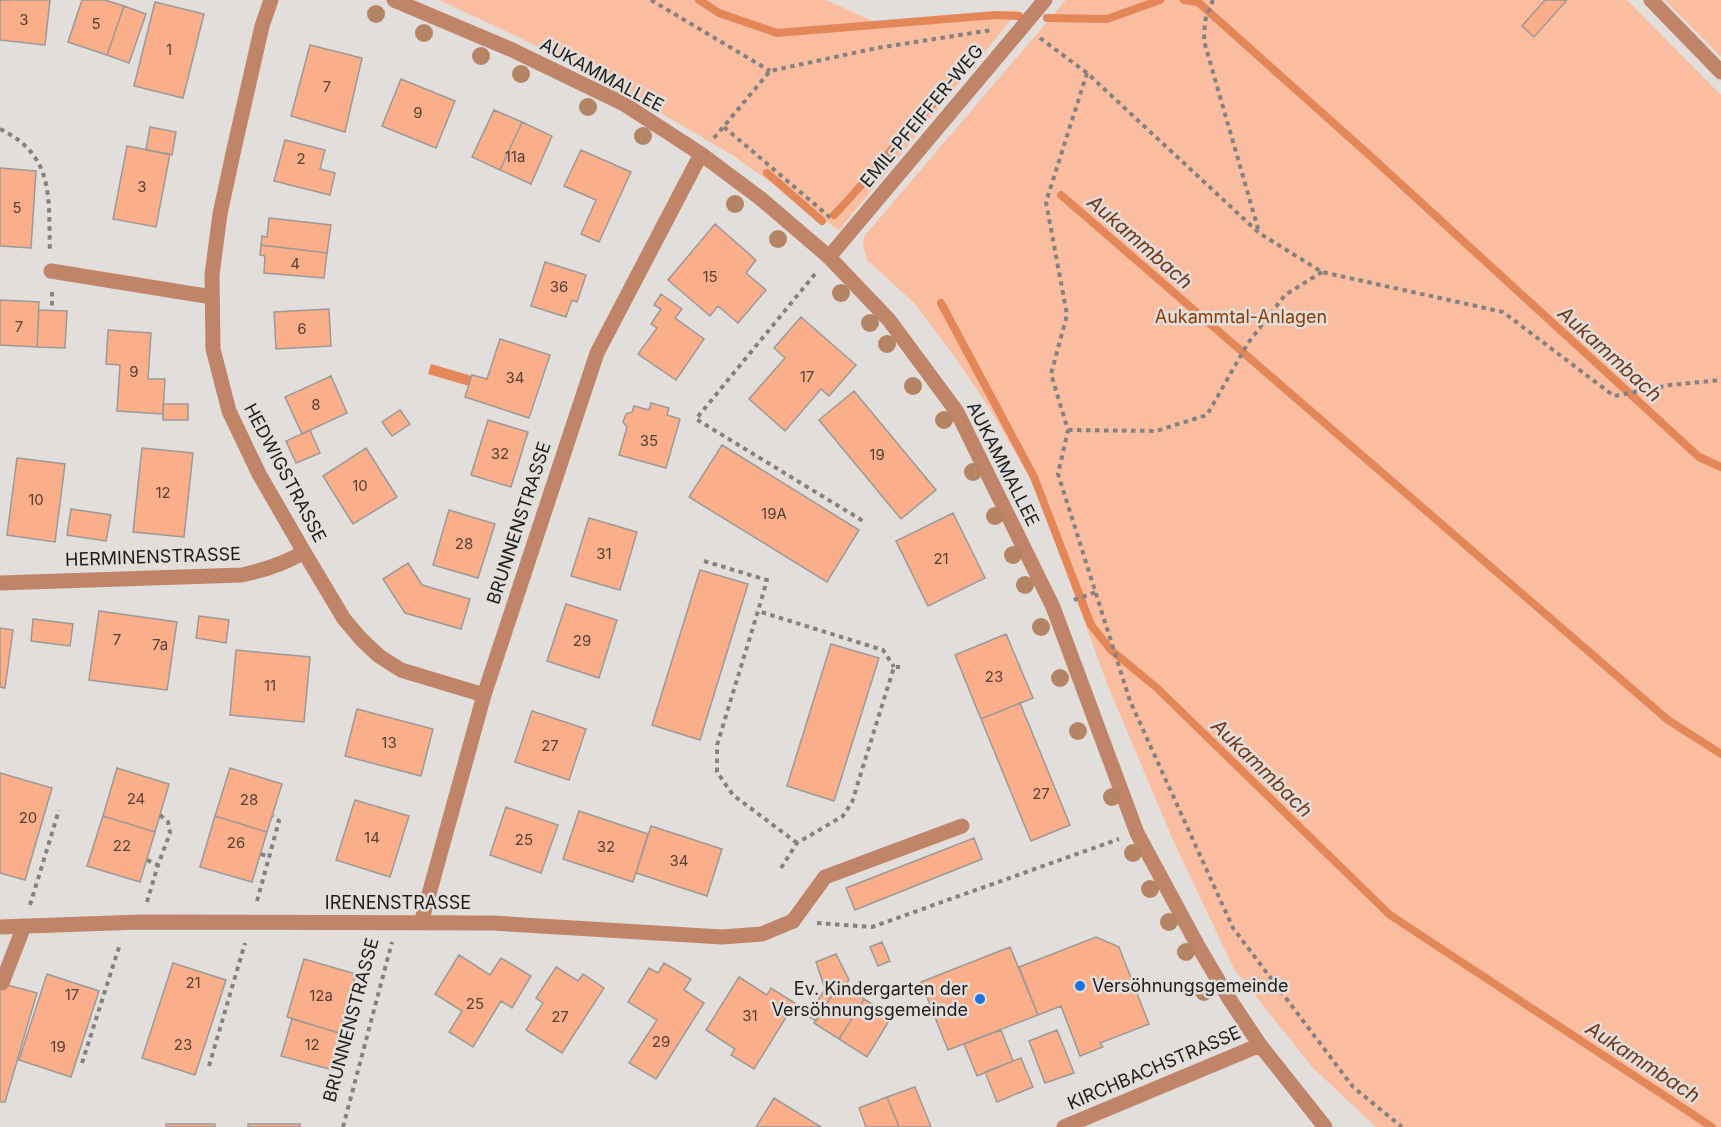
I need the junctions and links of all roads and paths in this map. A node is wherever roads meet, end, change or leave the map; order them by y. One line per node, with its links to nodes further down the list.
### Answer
1 (271, 0): 19 (street, HEDWIGSTRASSE)
2 (394, 0): 13 (street, AUKAMMALLEE)
3 (651, 0): 8 (path)
4 (1045, 0): 7 (street, EMIL-PFEIFFER-WEG)
5 (1213, 0): 15 (path)
6 (1651, 0): 9 (street)
7 (1023, 26): 8 (path); 10 (path); 14 (street, EMIL-PFEIFFER-WEG)
8 (770, 71): 11 (path)
9 (1721, 72)
10 (1087, 73): 15 (path); 22 (path)
11 (724, 127): 13 (path); 14 (path)
12 (0, 129): 17 (path)
13 (701, 154): 16 (street, AUKAMMALLEE); 32 (street, BRUNNENSTRASSE)
14 (849, 233): 16 (street, EMIL-PFEIFFER-WEG)
15 (1259, 233): 18 (path)
16 (829, 257): 23 (path); 36 (street, AUKAMMALLEE)
17 (51, 271): 19 (street); 20 (path)
18 (1322, 273): 21 (path); 22 (path)
19 (212, 297): 24 (street, HEDWIGSTRASSE)
20 (52, 310)
21 (1721, 380)
22 (1068, 430): 27 (path)
23 (863, 521)
24 (304, 552): 26 (street, HERMINENSTRASSE); 32 (street, HEDWIGSTRASSE)
25 (704, 561): 29 (path)
26 (0, 583)
27 (1094, 593): 28 (path); 55 (path)
28 (1074, 600)
29 (758, 611): 30 (path); 37 (path)
30 (894, 667): 31 (path); 37 (path)
31 (900, 667)
32 (484, 695): 46 (street, BRUNNENSTRASSE)
33 (59, 810): 47 (path)
34 (160, 815): 41 (path)
35 (962, 826): 43 (street)
36 (1137, 833): 43 (path); 50 (street, AUKAMMALLEE)
37 (797, 843): 42 (path)
38 (261, 854): 39 (path)
39 (269, 857)
40 (147, 860): 41 (path)
41 (158, 865): 45 (path)
42 (781, 868)
43 (793, 921): 46 (street, IRENENSTRASSE)
44 (397, 922): 45 (street, IRENENSTRASSE); 46 (street, IRENENSTRASSE); 52 (path, BRUNNENSTRASSE)
45 (133, 923): 47 (street, IRENENSTRASSE); 51 (path)
46 (421, 923)
47 (24, 926): 48 (street, IRENENSTRASSE); 49 (street)
48 (0, 927)
49 (2, 983)
50 (1260, 1045): 53 (street, KIRCHBACHSTRASSE); 54 (street, AUKAMMALLEE)
51 (82, 1063)
52 (343, 1127)
53 (1064, 1127)
54 (1324, 1127)
55 (1402, 1127)

